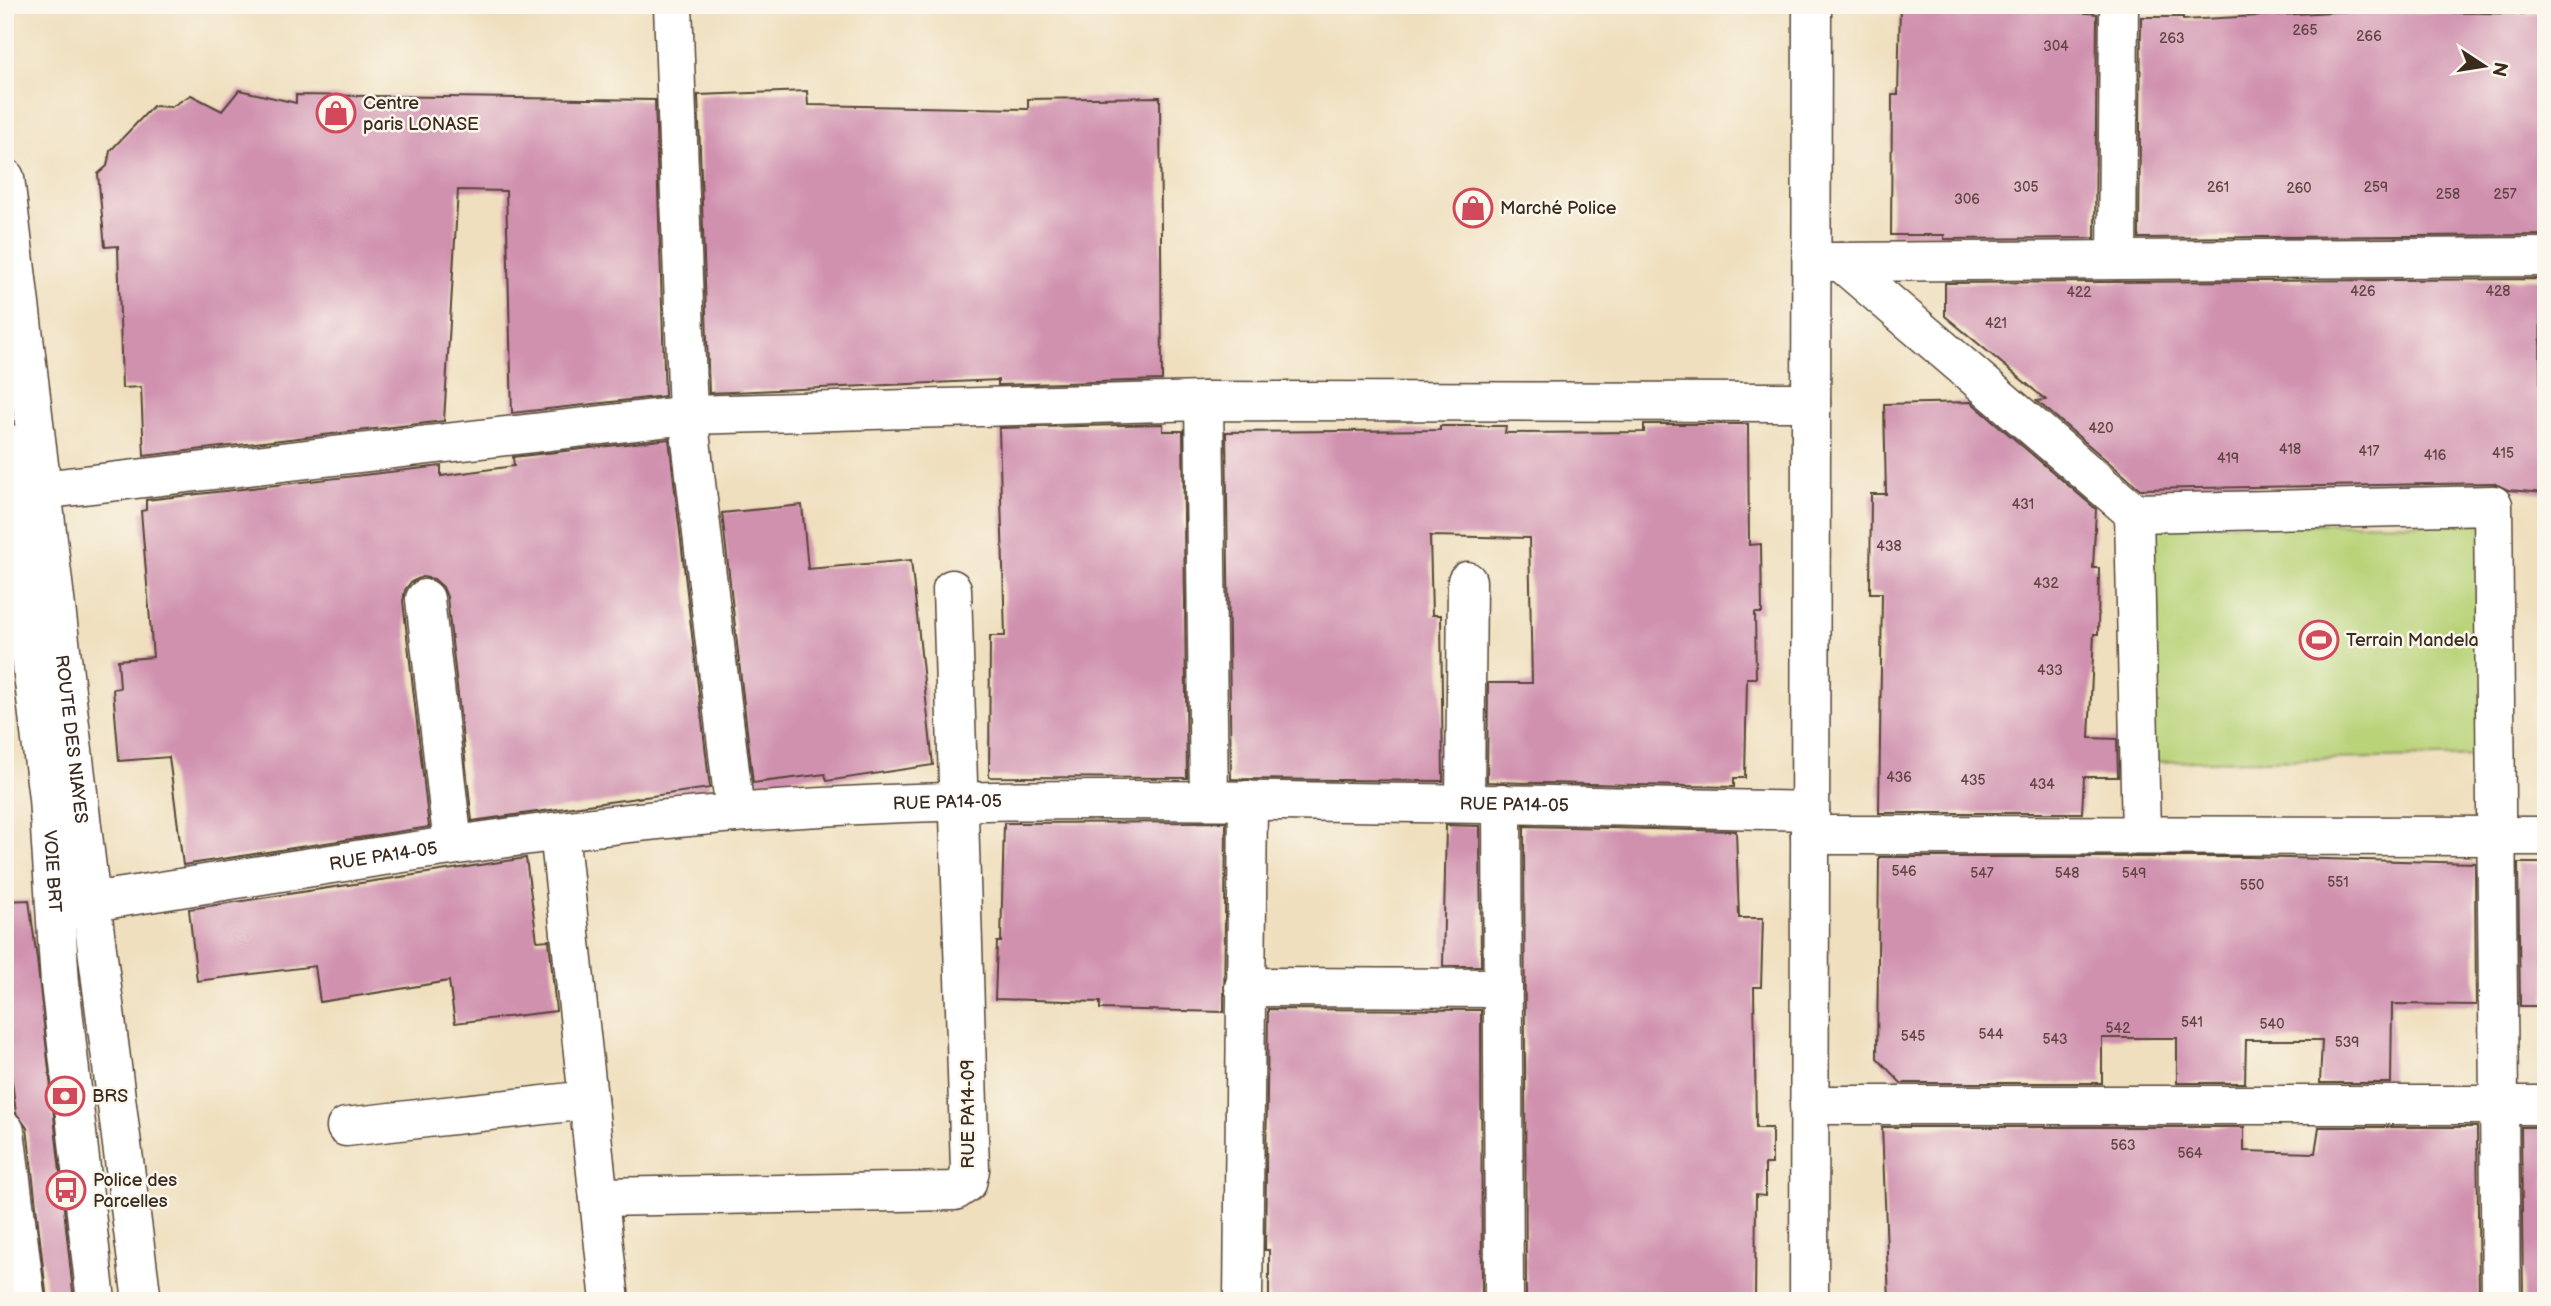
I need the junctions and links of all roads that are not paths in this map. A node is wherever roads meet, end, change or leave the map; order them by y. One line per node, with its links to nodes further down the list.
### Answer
1 (673, 5): 10 (street)
2 (1812, 5): 7 (street)
3 (2119, 5): 6 (street)
4 (5, 178): 12 (street, ROUTE DES NIAYES)
5 (2546, 257): 6 (street)
6 (2117, 260): 7 (street)
7 (1826, 262): 9 (street); 13 (street)
8 (1204, 401): 9 (street); 10 (street); 18 (street)
9 (1811, 402): 23 (street)
10 (688, 415): 12 (street); 22 (street)
11 (5, 442): 40 (street, VOIE BRT)
12 (41, 490): 29 (street, ROUTE DES NIAYES)
13 (2134, 513): 25 (street); 26 (street)
14 (1467, 580): 20 (street)
15 (952, 589): 17 (street)
16 (425, 599): 28 (street)
17 (961, 800): 18 (street, RUE PA14-05); 22 (street, RUE PA14-05); 38 (street, RUE PA14-09)
18 (1209, 800): 19 (street, RUE PA14-05)
19 (1248, 800): 20 (street, RUE PA14-05); 30 (street)
20 (1465, 803): 21 (street, RUE PA14-05)
21 (1502, 803): 23 (street, RUE PA14-05); 31 (street)
22 (735, 813): 24 (street, RUE PA14-05)
23 (1810, 823): 25 (street, RUE PA14-05); 33 (street)
24 (559, 832): 28 (street, RUE PA14-05); 32 (street)
25 (2141, 835): 26 (street, RUE PA14-05)
26 (2497, 835): 27 (street, RUE PA14-05); 34 (street)
27 (2546, 836)
28 (453, 845): 29 (street, RUE PA14-05)
29 (90, 902): 41 (street, ROUTE DES NIAYES)
30 (1244, 987): 31 (street); 43 (street)
31 (1503, 988): 44 (street)
32 (587, 1100): 36 (street); 38 (street)
33 (1809, 1105): 34 (street); 45 (street)
34 (2500, 1105): 35 (street); 46 (street)
35 (2546, 1105)
36 (346, 1127)
37 (5, 1132): 39 (street)
38 (599, 1197): 42 (street)
39 (26, 1301)
40 (96, 1301)
41 (142, 1301)
42 (610, 1301)
43 (1243, 1301)
44 (1504, 1301)
45 (1809, 1301)
46 (2501, 1301)

